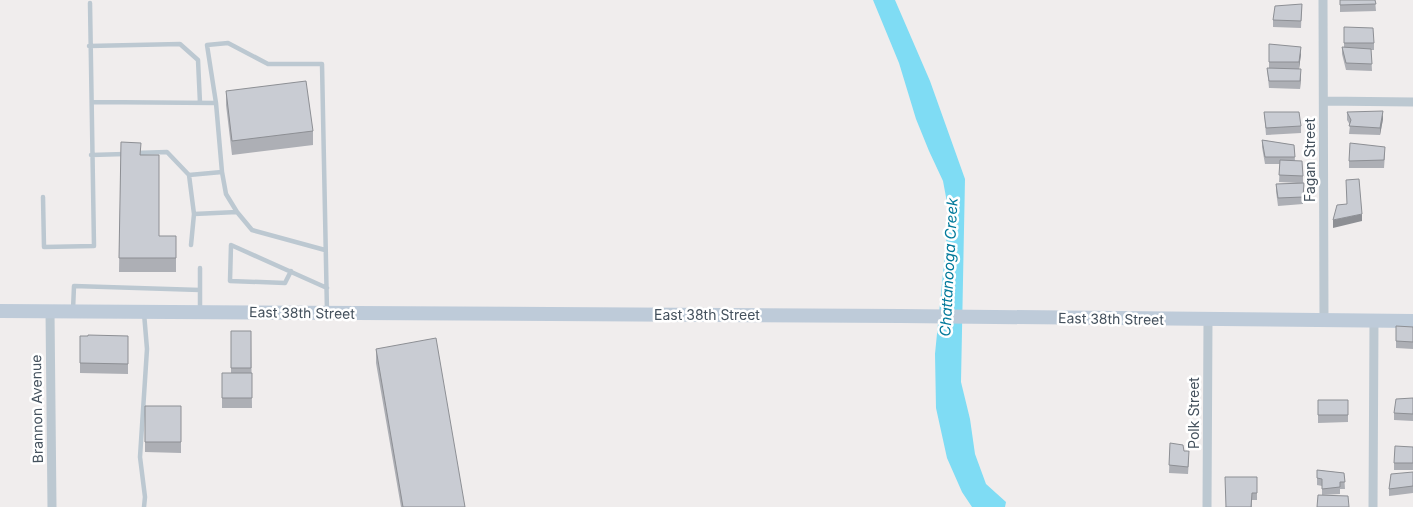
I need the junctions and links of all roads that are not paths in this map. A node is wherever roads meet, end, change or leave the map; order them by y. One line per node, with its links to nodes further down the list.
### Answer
1 (1323, 0): 4 (street, Fagan Street)
2 (90, 3): 3 (lane)
3 (89, 46): 5 (lane); 7 (lane)
4 (1324, 101): 6 (street); 28 (street, Fagan Street)
5 (92, 102): 7 (lane); 9 (lane)
6 (1413, 102)
7 (200, 103): 8 (lane)
8 (216, 103): 10 (lane); 16 (lane)
9 (92, 155): 11 (lane); 12 (lane)
10 (222, 172): 11 (lane); 13 (lane)
11 (189, 175): 14 (lane)
12 (43, 197)
13 (237, 212): 14 (lane); 16 (lane)
14 (194, 214): 15 (lane)
15 (191, 245)
16 (325, 250): 19 (lane)
17 (200, 268): 20 (lane)
18 (291, 271): 18 (lane); 19 (lane)
19 (328, 288): 26 (lane)
20 (200, 290): 23 (lane); 25 (lane)
21 (0, 311): 22 (main road, East 38th Street)
22 (50, 311): 23 (main road, East 38th Street); 31 (street, Brannon Avenue)
23 (73, 311): 24 (main road, East 38th Street)
24 (144, 312): 25 (main road, East 38th Street); 32 (lane)
25 (200, 312): 26 (main road, East 38th Street)
26 (327, 313): 27 (main road, East 38th Street)
27 (1208, 320): 28 (main road, East 38th Street); 33 (street, Polk Street)
28 (1324, 320): 29 (main road, East 38th Street)
29 (1374, 320): 30 (main road, East 38th Street); 34 (street)
30 (1413, 321)
31 (52, 507)
32 (144, 507)
33 (1207, 507)
34 (1374, 507)

